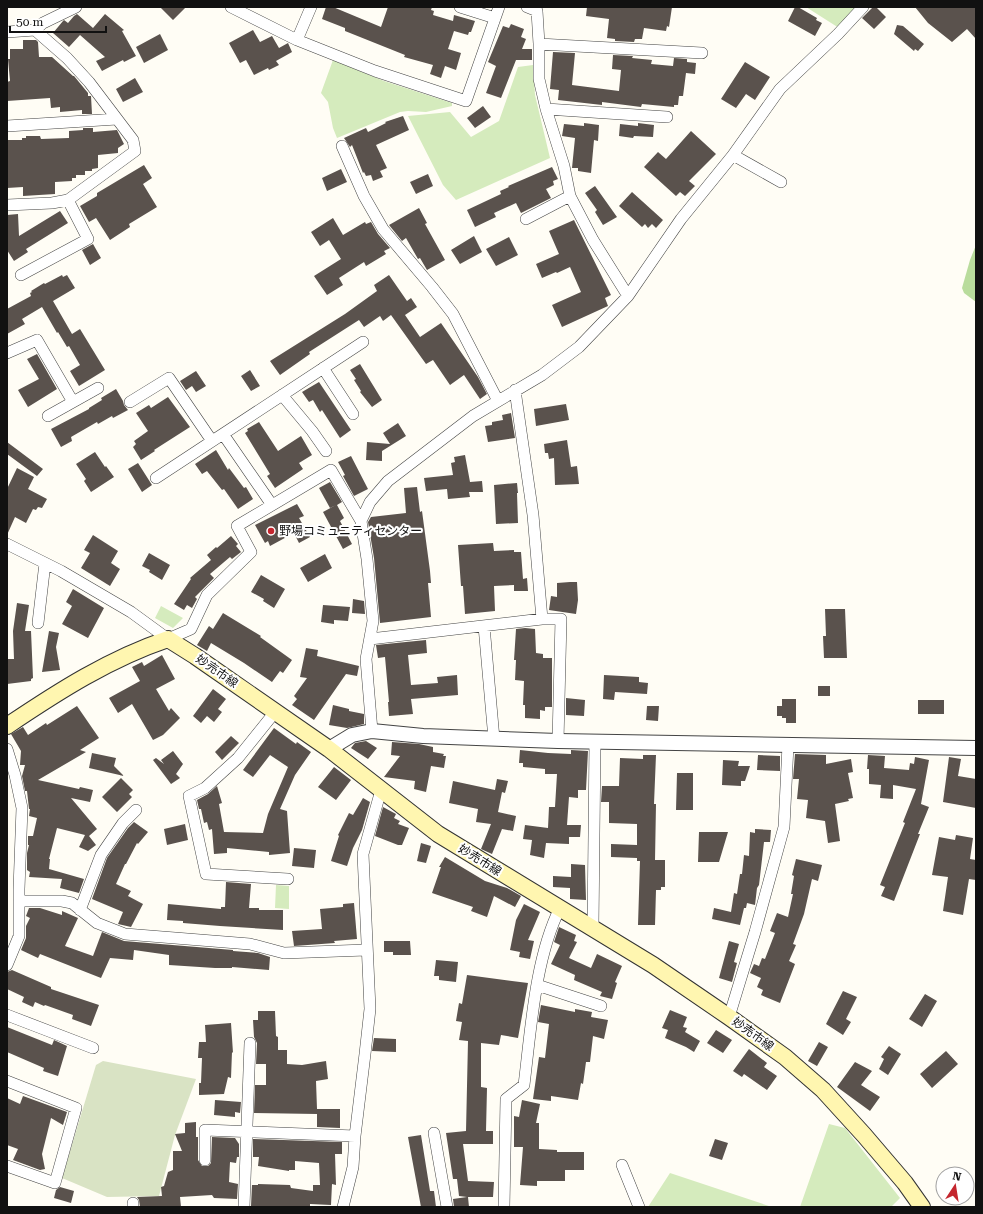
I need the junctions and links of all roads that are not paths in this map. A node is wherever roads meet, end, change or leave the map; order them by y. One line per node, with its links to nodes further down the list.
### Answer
1 (76, 7): 9 (street)
2 (231, 7): 11 (street)
3 (312, 7): 11 (street)
4 (460, 7): 8 (street)
5 (499, 7): 8 (street)
6 (527, 7): 12 (street)
7 (863, 7): 19 (street)
8 (495, 18): 11 (street)
9 (34, 30): 10 (street); 16 (street)
10 (7, 32)
11 (297, 40)
12 (539, 44): 13 (street); 14 (street)
13 (702, 53)
14 (546, 109): 15 (street); 21 (street)
15 (668, 117)
16 (117, 119): 17 (street); 22 (street)
17 (7, 126)
18 (342, 146): 33 (street)
19 (732, 155): 20 (street); 26 (street)
20 (781, 182)
21 (570, 196): 24 (street); 26 (street)
22 (68, 200): 23 (street); 25 (street)
23 (7, 205)
24 (526, 219)
25 (21, 275)
26 (628, 296): 31 (street)
27 (363, 342): 29 (street)
28 (7, 353): 34 (street)
29 (323, 368): 32 (street); 36 (street)
30 (98, 388): 34 (street)
31 (515, 390): 33 (street); 46 (street)
32 (282, 395): 38 (street); 40 (street)
33 (498, 401): 43 (street)
34 (73, 402): 37 (street)
35 (130, 402): 39 (street)
36 (353, 414)
37 (48, 416)
38 (223, 434): 39 (street); 42 (street)
39 (212, 441): 41 (street)
40 (326, 451)
41 (156, 478)
42 (272, 505): 43 (street); 49 (street)
43 (361, 521): 50 (street)
44 (7, 544): 45 (street)
45 (45, 563): 47 (street); 49 (street)
46 (542, 620): 48 (street); 55 (street)
47 (38, 624)
48 (484, 626): 50 (street); 54 (street)
49 (168, 639): 51 (main road, 妙売市線); 52 (main road)
50 (370, 639): 53 (street)
51 (276, 712): 60 (main road, 妙売市線); 63 (street)
52 (7, 726)
53 (372, 731): 54 (street); 60 (street)
54 (494, 739): 55 (street)
55 (558, 741): 56 (street)
56 (595, 742): 57 (street); 67 (street)
57 (788, 745): 58 (street); 73 (street)
58 (976, 748)
59 (7, 749): 64 (street)
60 (328, 749): 61 (main road, 妙売市線)
61 (381, 790): 65 (main road, 妙売市線); 68 (street)
62 (136, 810): 66 (street)
63 (288, 879)
64 (19, 901): 66 (street); 69 (street)
65 (560, 908): 67 (main road, 妙売市線); 70 (street)
66 (80, 910): 68 (street)
67 (593, 927): 73 (main road, 妙売市線)
68 (366, 950): 79 (street)
69 (7, 965)
70 (537, 985): 71 (street); 86 (street)
71 (601, 1006)
72 (7, 1015): 75 (street)
73 (729, 1016): 88 (main road, 妙売市線)
74 (250, 1042): 77 (street)
75 (93, 1048)
76 (7, 1081): 82 (street)
77 (247, 1132): 79 (street); 80 (street); 83 (street)
78 (434, 1133): 85 (street)
79 (355, 1136): 84 (street)
80 (205, 1160)
81 (622, 1165): 87 (street)
82 (7, 1166)
83 (244, 1207)
84 (343, 1207)
85 (447, 1207)
86 (504, 1207)
87 (639, 1207)
88 (922, 1207)

